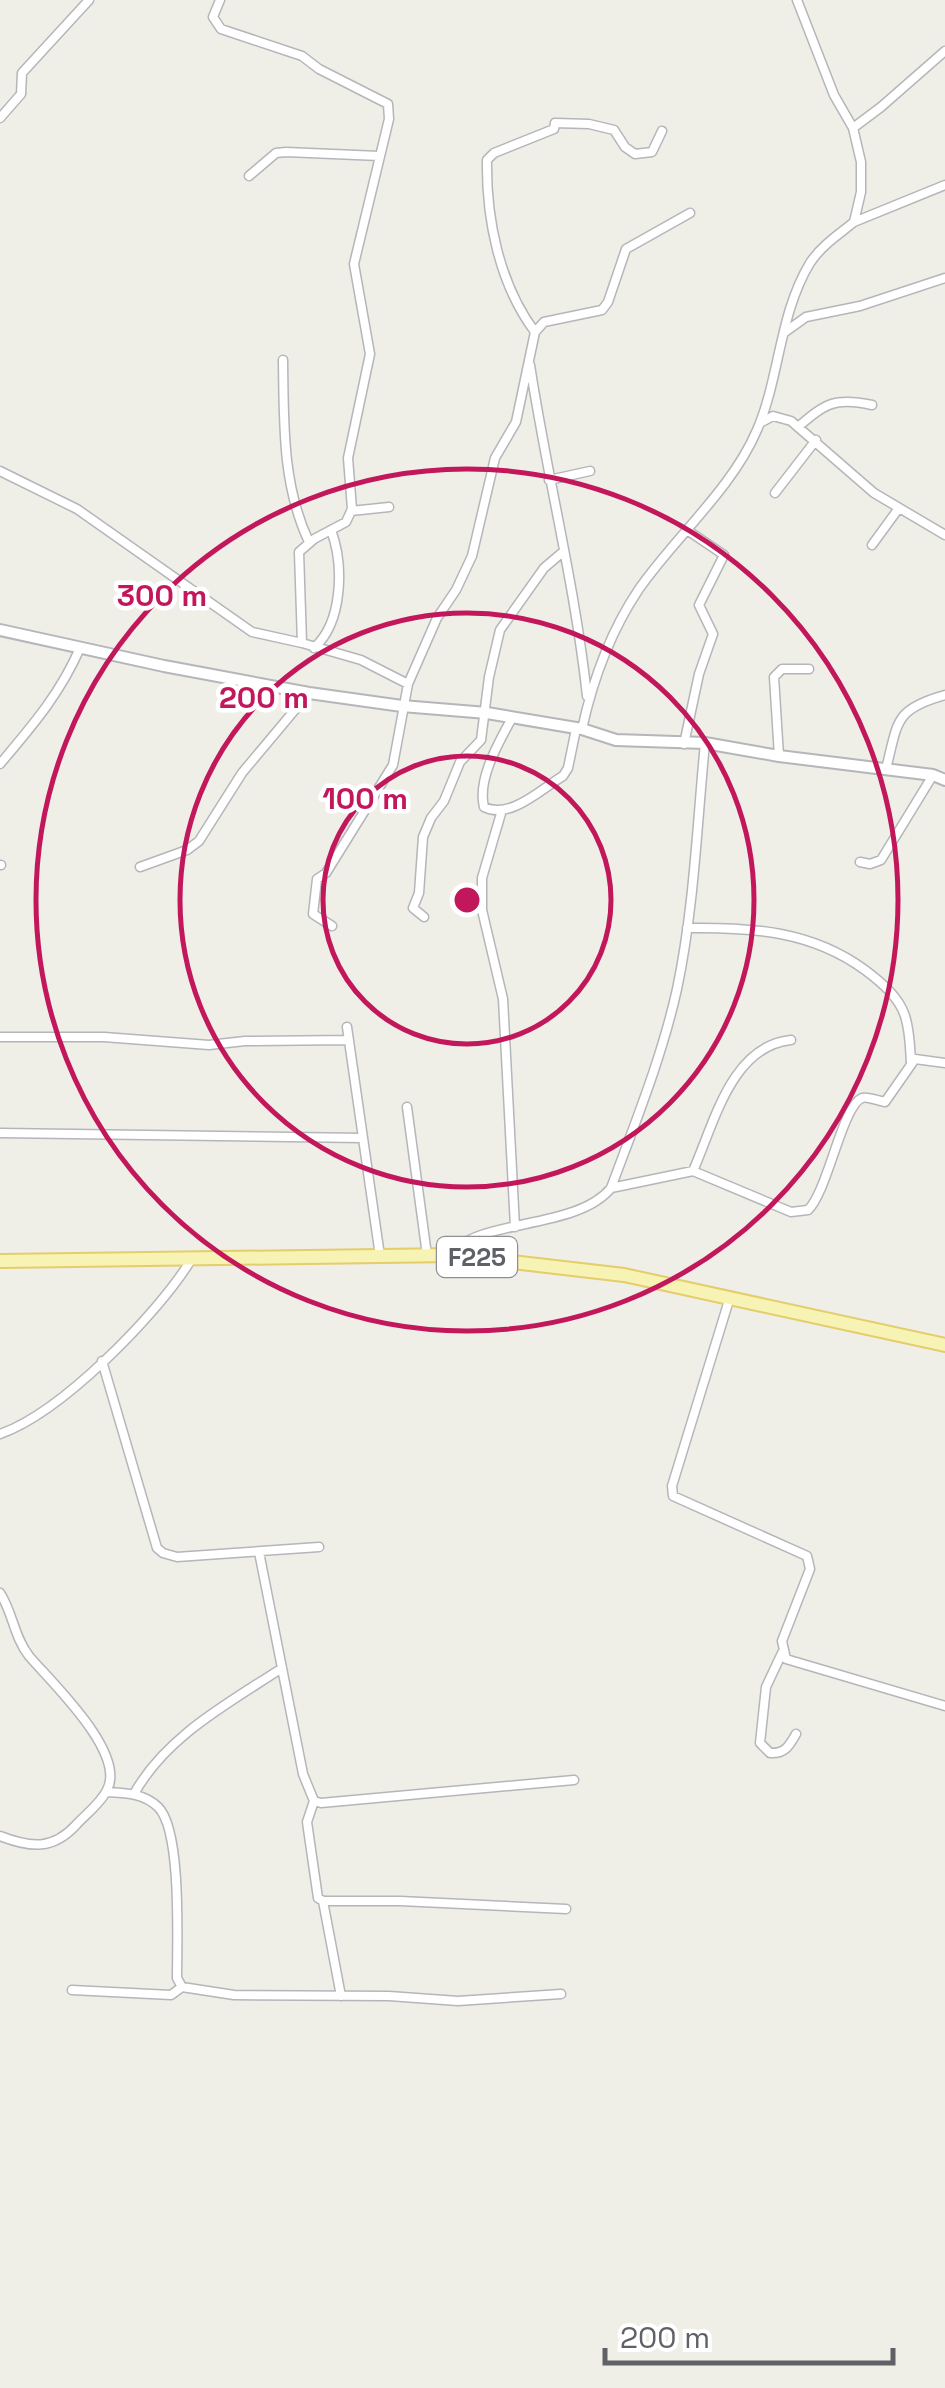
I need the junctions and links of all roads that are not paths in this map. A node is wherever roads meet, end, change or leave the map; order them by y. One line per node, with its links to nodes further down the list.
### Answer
1 (89, 0): 5 (street)
2 (220, 0): 8 (street)
3 (797, 0): 6 (street)
4 (945, 51): 6 (street)
5 (0, 118)
6 (853, 128): 12 (street)
7 (662, 131): 14 (street)
8 (379, 156): 9 (street); 28 (street)
9 (249, 176)
10 (945, 185): 12 (street)
11 (690, 212): 14 (street)
12 (854, 222): 15 (street)
13 (945, 278): 15 (street)
14 (535, 332): 17 (street)
15 (784, 333): 19 (street)
16 (284, 360): 32 (street)
17 (529, 361): 24 (street); 40 (street)
18 (872, 405): 20 (street)
19 (760, 423): 20 (street); 30 (street)
20 (798, 426): 21 (street)
21 (816, 440): 25 (street); 27 (street)
22 (0, 471): 36 (street)
23 (590, 471): 24 (street)
24 (550, 480): 34 (street)
25 (775, 493)
26 (390, 507): 28 (street)
27 (899, 508): 31 (street); 33 (street)
28 (352, 512): 29 (street)
29 (331, 530): 32 (street); 38 (street)
30 (687, 530): 44 (street); 49 (street)
31 (945, 535)
32 (309, 542): 36 (street)
33 (872, 545)
34 (564, 551): 44 (street); 45 (street)
35 (0, 630): 37 (street)
36 (302, 643): 38 (street)
37 (80, 648): 41 (street); 51 (street)
38 (314, 648): 40 (street)
39 (809, 669): 50 (street)
40 (408, 684): 43 (street)
41 (309, 693): 43 (street); 57 (street)
42 (945, 694): 52 (street)
43 (402, 706): 45 (street); 59 (street)
44 (588, 706): 47 (street)
45 (487, 713): 46 (street); 58 (street)
46 (512, 718): 47 (street); 55 (street)
47 (579, 729): 49 (street); 55 (street)
48 (705, 743): 49 (street); 50 (street); 60 (street)
49 (684, 744)
50 (779, 756): 52 (street)
51 (0, 764)
52 (886, 769): 53 (street)
53 (933, 775): 54 (street); 56 (street)
54 (945, 780)
55 (502, 810): 72 (street)
56 (860, 862)
57 (140, 867)
58 (424, 916)
59 (332, 926)
60 (687, 928): 65 (street); 71 (street)
61 (348, 1027): 63 (street)
62 (0, 1037): 63 (street)
63 (349, 1040): 69 (street)
64 (791, 1040): 70 (street)
65 (911, 1062): 66 (street); 70 (street)
66 (945, 1063)
67 (407, 1107): 73 (street)
68 (0, 1133): 69 (street)
69 (364, 1138): 75 (street)
70 (693, 1171): 71 (street)
71 (611, 1188): 72 (street)
72 (514, 1227): 74 (street)
73 (426, 1255): 74 (main road, F225); 75 (main road, F225)
74 (452, 1255): 78 (main road, F225)
75 (380, 1256): 76 (main road, F225)
76 (191, 1260): 77 (main road, F225); 80 (street)
77 (0, 1261)
78 (730, 1297): 79 (main road, F225); 85 (street)
79 (945, 1344)
80 (102, 1360): 81 (street); 83 (street)
81 (0, 1434)
82 (320, 1547): 83 (street)
83 (260, 1552): 86 (street)
84 (0, 1593): 90 (street)
85 (782, 1654): 87 (street); 88 (street)
86 (282, 1668): 91 (street); 92 (street)
87 (945, 1706)
88 (796, 1734)
89 (574, 1780): 92 (street)
90 (106, 1792): 91 (street); 93 (street)
91 (134, 1794): 96 (street)
92 (314, 1801): 94 (street)
93 (0, 1836)
94 (322, 1901): 95 (street); 99 (street)
95 (566, 1909)
96 (182, 1987): 97 (street); 99 (street)
97 (72, 1990)
98 (560, 1994): 99 (street)
99 (340, 1996)

